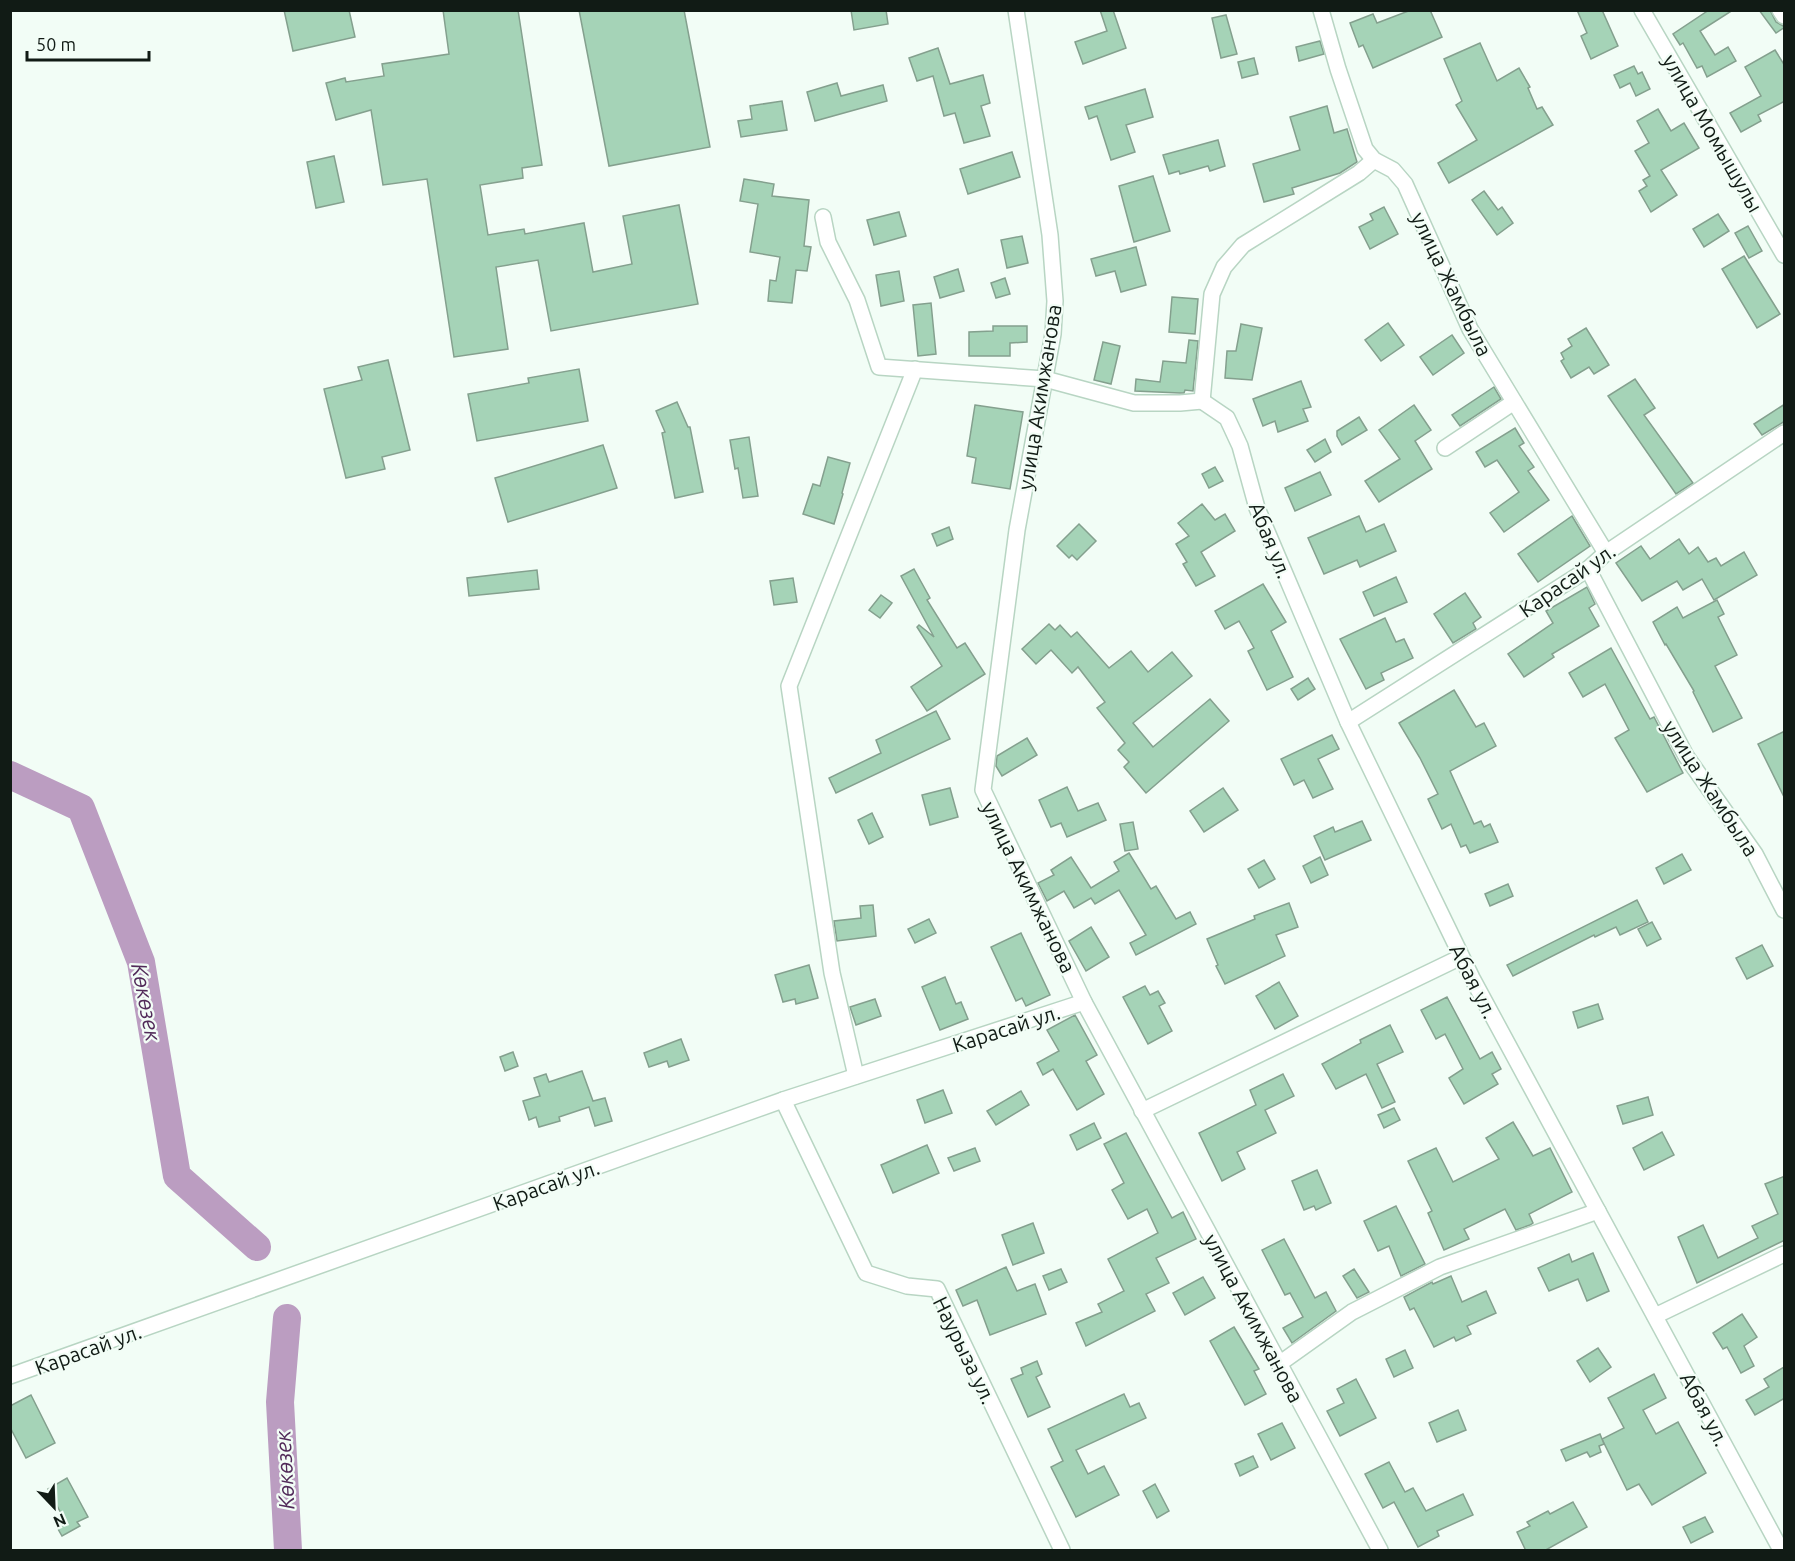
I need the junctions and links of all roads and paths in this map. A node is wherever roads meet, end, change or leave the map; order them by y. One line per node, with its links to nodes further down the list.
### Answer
1 (1016, 10): 10 (street, улица Акимжанова)
2 (1322, 10): 6 (street, улица Жамбыла)
3 (1642, 10): 8 (street, улица Момышулы)
4 (1780, 10): 5 (street)
5 (1785, 16)
6 (1374, 160): 11 (street); 12 (street, улица Жамбыла)
7 (823, 217): 9 (street)
8 (1785, 255)
9 (915, 369): 10 (street); 21 (street)
10 (1045, 379): 11 (street); 20 (street, улица Акимжанова)
11 (1202, 401): 17 (street, Абая ул.)
12 (1514, 402): 14 (street); 15 (street, улица Жамбыла)
13 (1785, 434): 15 (street, Карасай ул.)
14 (1445, 448)
15 (1606, 553): 16 (street, Карасай ул.)
16 (1588, 569): 17 (street, Карасай ул.); 18 (street, улица Жамбыла)
17 (1348, 722): 19 (street, Абая ул.)
18 (1785, 910)
19 (1461, 957): 23 (street); 24 (street, Абая ул.)
20 (1084, 1002): 21 (street, Карасай ул.); 23 (street, улица Акимжанова)
21 (856, 1076): 22 (street, Карасай ул.)
22 (783, 1100): 28 (street, Карасай ул.); 29 (street, Наурыза ул.)
23 (1142, 1111): 27 (street, улица Акимжанова)
24 (1598, 1211): 26 (street, Абая ул.); 27 (street)
25 (1785, 1254): 26 (street)
26 (1655, 1316): 31 (street, Абая ул.)
27 (1279, 1364): 30 (street, улица Акимжанова)
28 (10, 1376)
29 (1062, 1551)
30 (1380, 1551)
31 (1780, 1551)

